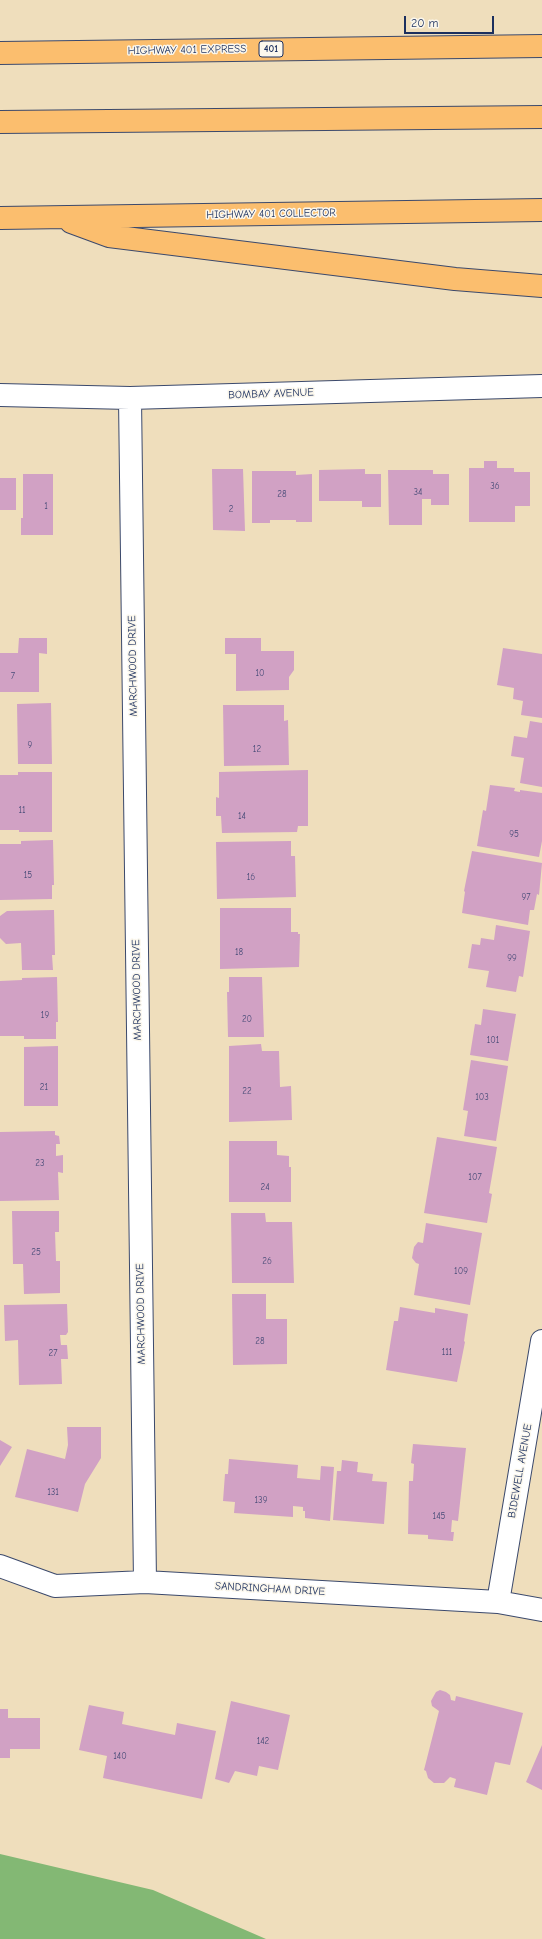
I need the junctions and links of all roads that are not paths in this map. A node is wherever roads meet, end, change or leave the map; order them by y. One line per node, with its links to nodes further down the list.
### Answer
1 (542, 46): 2 (highway, HIGHWAY 401 EXPRESS / 401)
2 (0, 53)
3 (542, 116): 4 (highway)
4 (0, 122)
5 (542, 210): 6 (highway, HIGHWAY 401 COLLECTOR)
6 (58, 217): 7 (highway, HIGHWAY 401 COLLECTOR); 8 (highway)
7 (0, 218)
8 (542, 286)
9 (542, 386): 11 (street, BOMBAY AVENUE)
10 (0, 395): 11 (street, BOMBAY AVENUE)
11 (130, 398): 14 (street, MARCHWOOD DRIVE)
12 (542, 1341): 15 (street, BIDEWELL AVENUE)
13 (0, 1566): 14 (street, SANDRINGHAM DRIVE)
14 (145, 1582): 15 (street, SANDRINGHAM DRIVE)
15 (498, 1602): 16 (street, SANDRINGHAM DRIVE)
16 (542, 1610)

